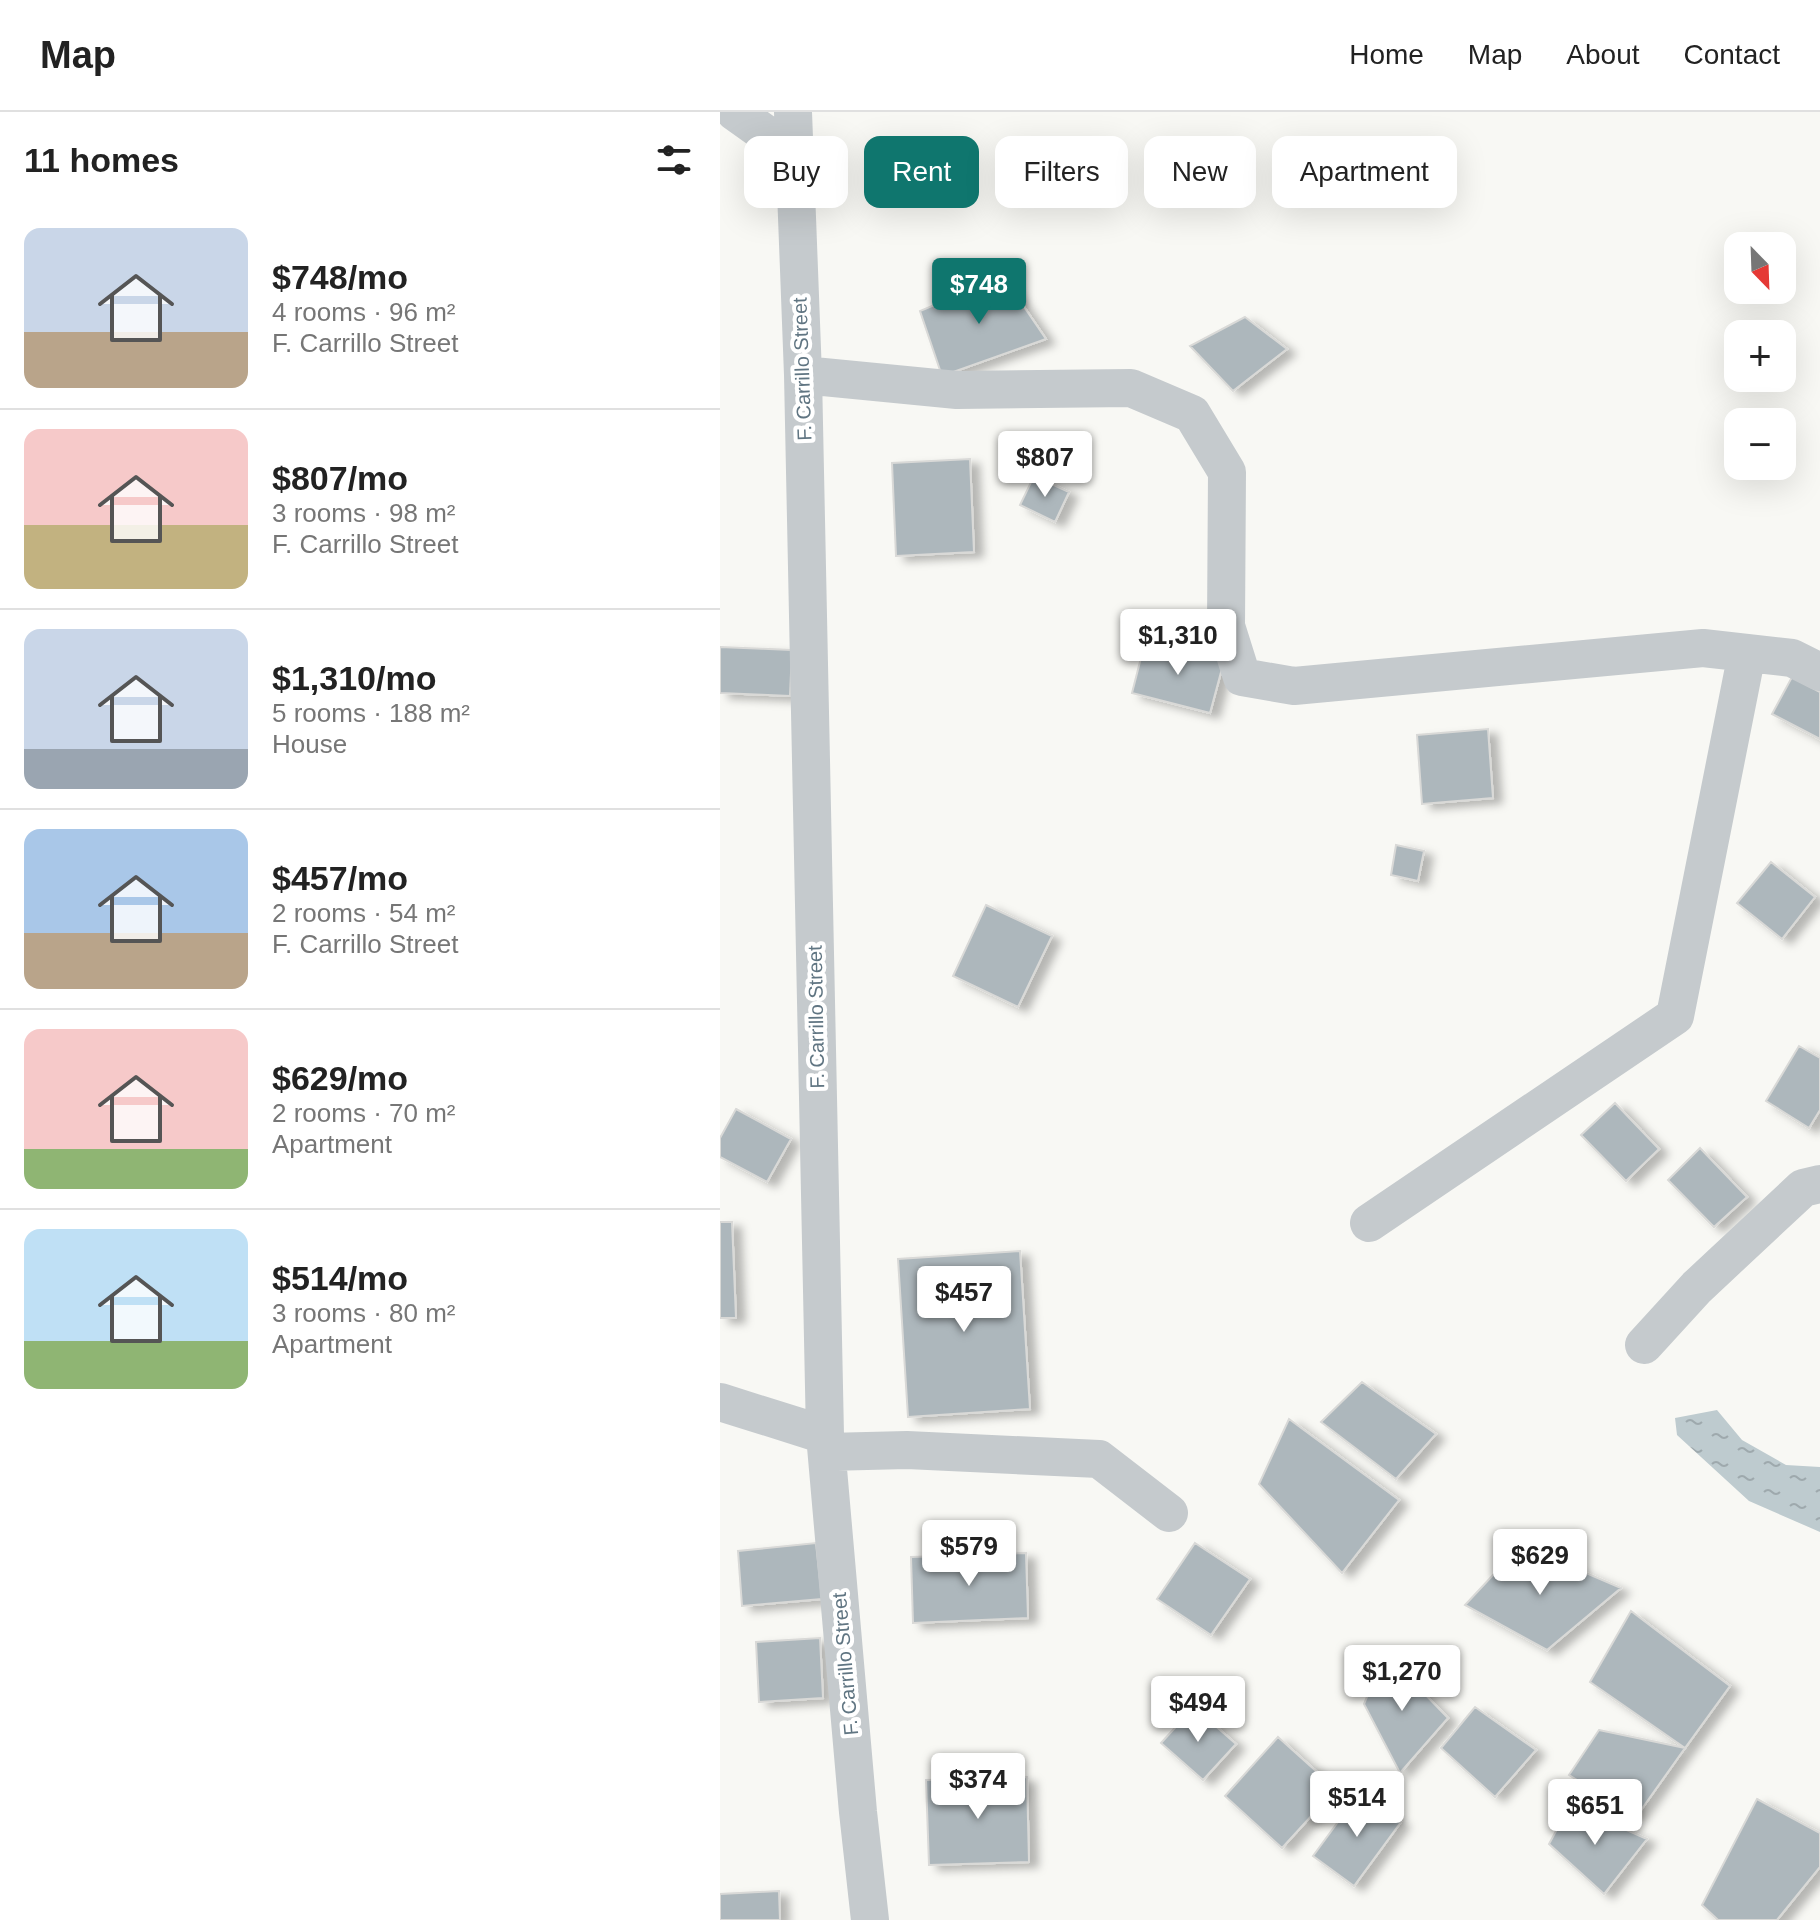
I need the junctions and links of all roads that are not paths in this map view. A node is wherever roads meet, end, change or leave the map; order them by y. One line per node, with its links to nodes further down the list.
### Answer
1 (735, 112): 3 (street)
2 (793, 112): 4 (street, F. Carrillo Street)
3 (769, 136)
4 (794, 136)
5 (796, 208): 6 (street, F. Carrillo Street)
6 (803, 375): 7 (street); 13 (street, F. Carrillo Street)
7 (1747, 653): 8 (street); 10 (street)
8 (1820, 672)
9 (1820, 1184): 11 (street)
10 (1369, 1223)
11 (1644, 1345)
12 (720, 1402): 13 (street)
13 (826, 1444): 14 (street); 15 (street, F. Carrillo Street)
14 (1169, 1513)
15 (870, 1920)

